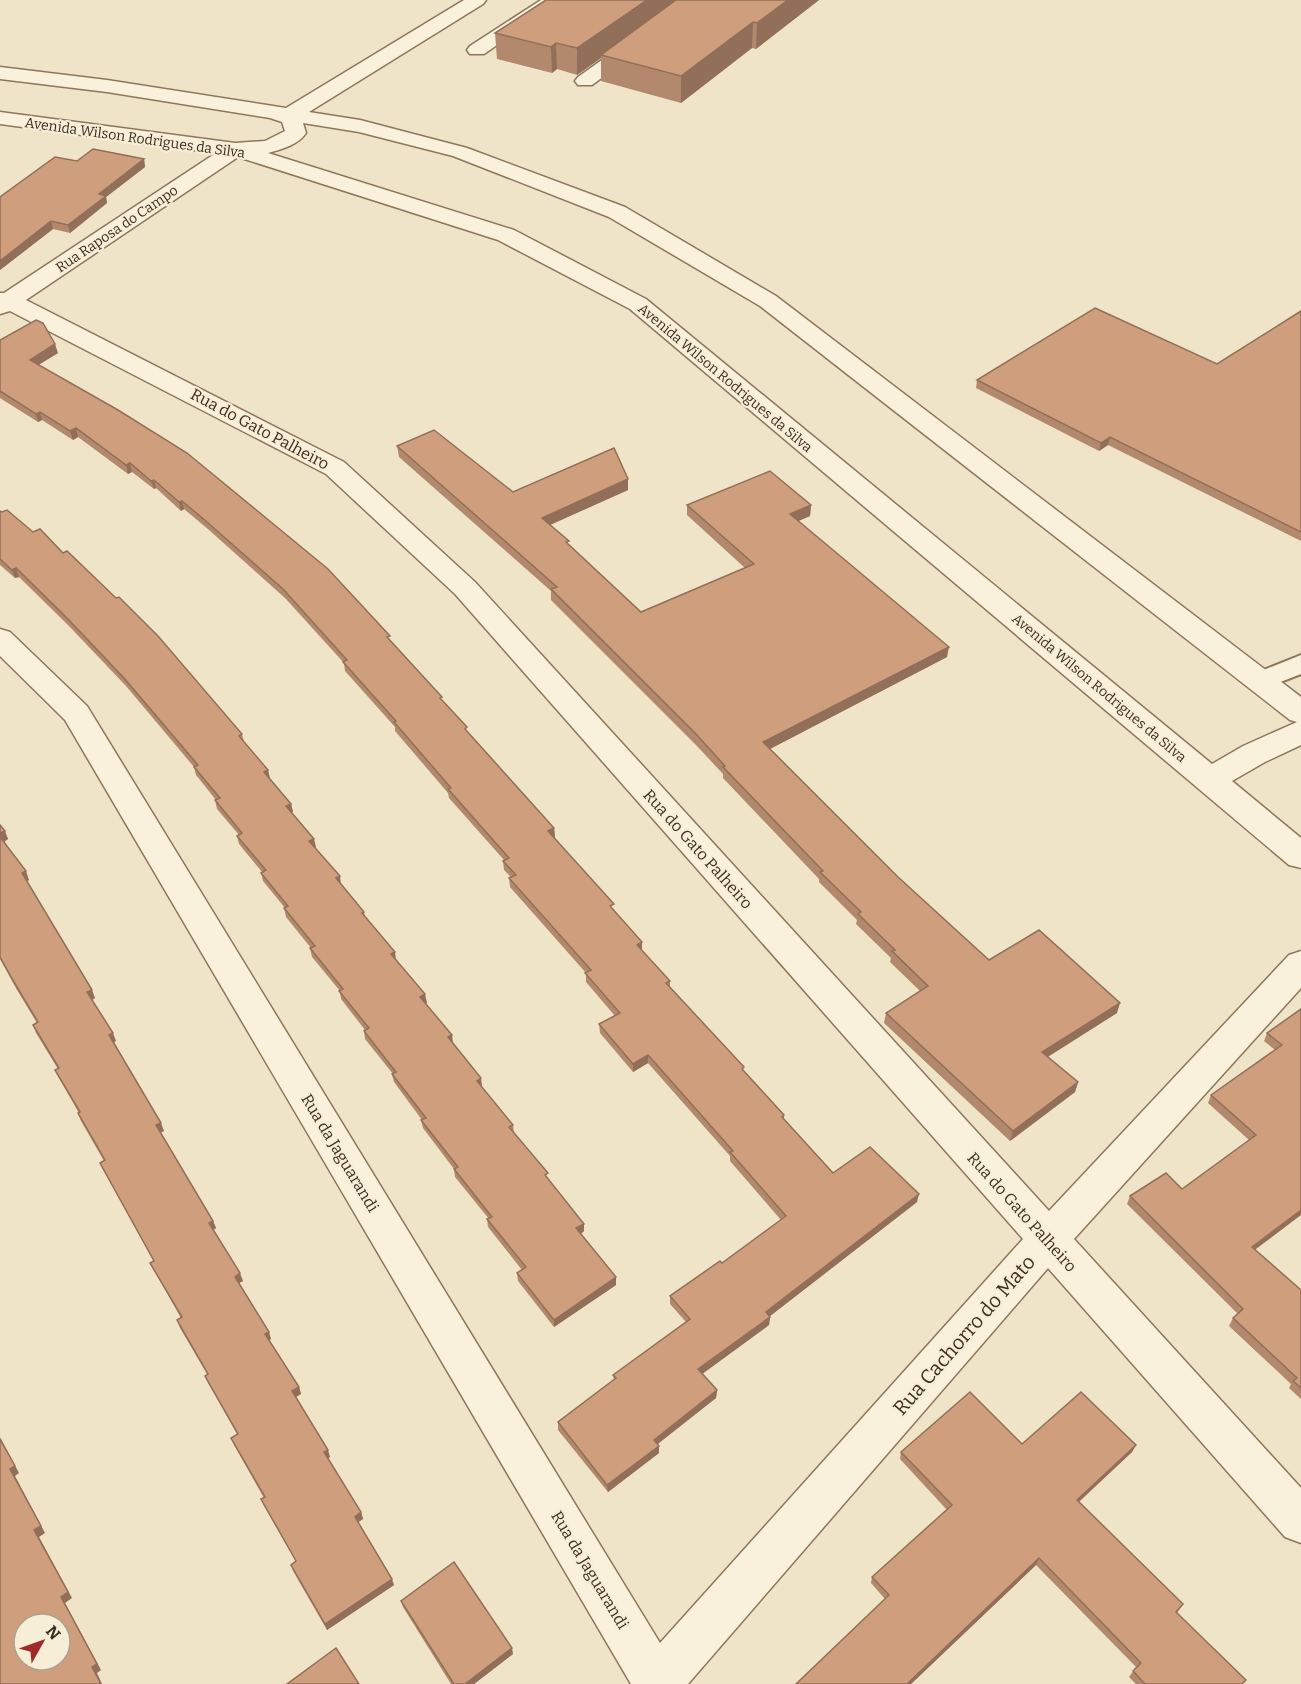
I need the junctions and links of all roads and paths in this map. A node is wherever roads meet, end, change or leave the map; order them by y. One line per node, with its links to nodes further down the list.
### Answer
1 (477, 0): 7 (street)
2 (553, 0): 4 (street)
3 (698, 0): 6 (street)
4 (477, 50)
5 (0, 73): 7 (street)
6 (585, 81)
7 (288, 116): 9 (street, Rua Raposa do Campo); 9 (street); 13 (street)
8 (0, 118): 9 (street, Avenida Wilson Rodrigues da Silva)
9 (230, 133): 10 (street, Rua Raposa do Campo); 16 (street, Avenida Wilson Rodrigues da Silva)
10 (3, 303): 19 (street, Rua do Gato Palheiro)
11 (0, 639): 21 (street, Rua da Jaguarandi)
12 (1301, 664): 13 (lane)
13 (1260, 681): 14 (street)
14 (1301, 713)
15 (1301, 732): 16 (street)
16 (1210, 780): 17 (street, Avenida Wilson Rodrigues da Silva)
17 (1301, 856)
18 (1301, 965): 19 (street, Rua Cachorro do Mato)
19 (1047, 1240): 20 (street, Rua do Gato Palheiro); 21 (street, Rua Cachorro do Mato)
20 (1301, 1521)
21 (657, 1684)

